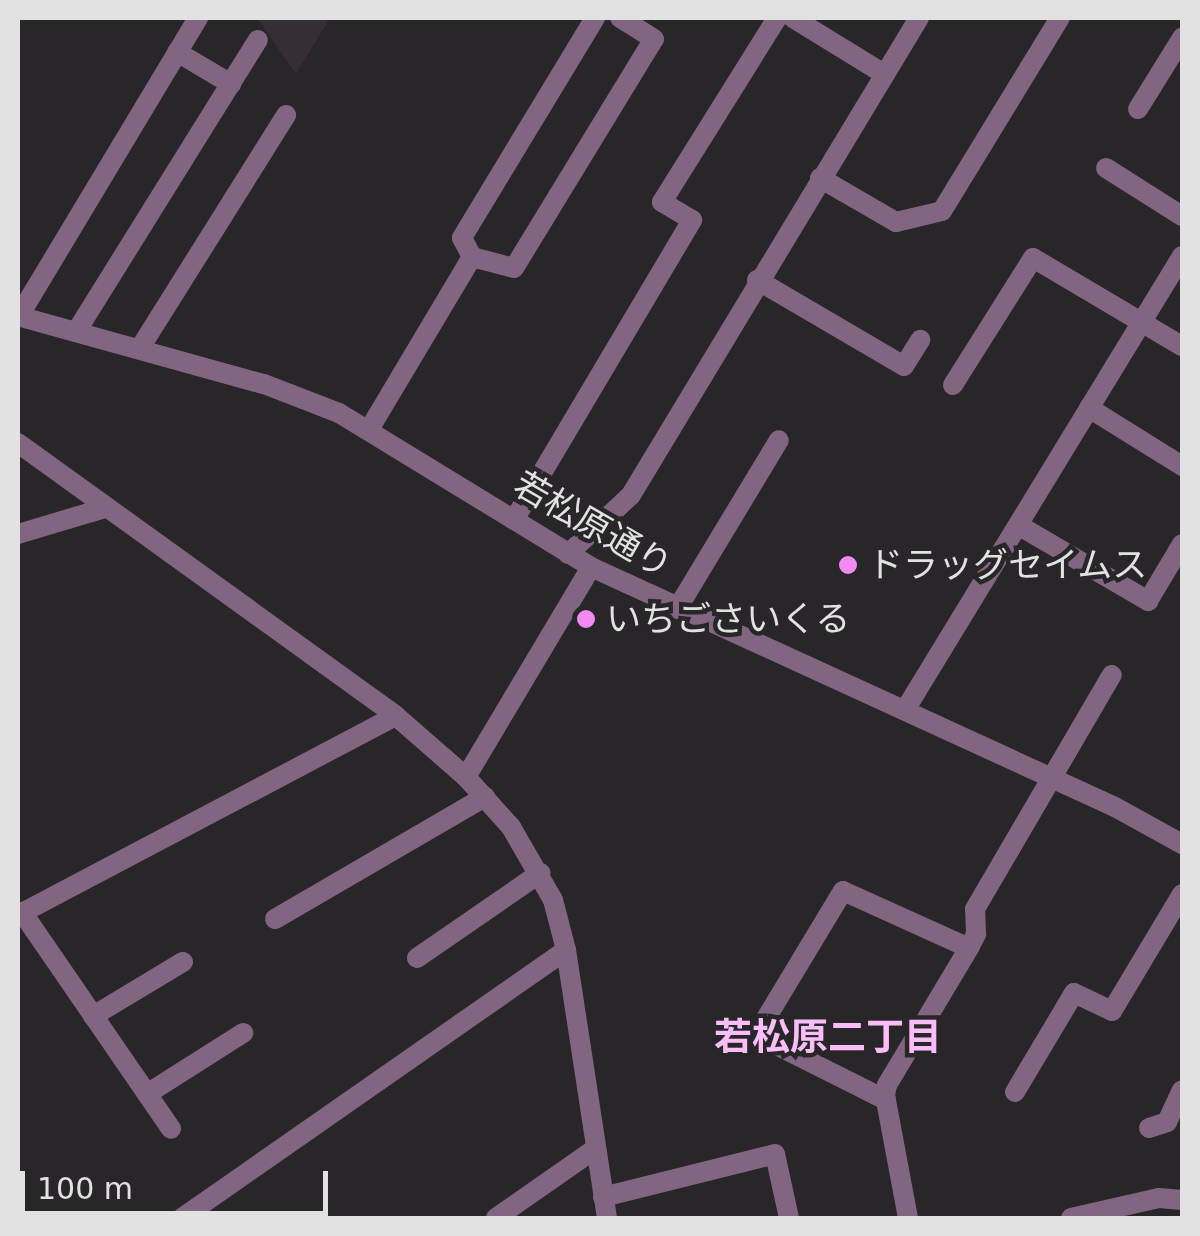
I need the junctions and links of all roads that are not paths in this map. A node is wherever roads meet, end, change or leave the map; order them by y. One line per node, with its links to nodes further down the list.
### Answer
1 (198, 18): 10 (street)
2 (596, 18): 19 (street)
3 (620, 18): 19 (street)
4 (777, 18): 34 (street)
5 (793, 18): 11 (street)
6 (919, 18): 11 (street)
7 (1060, 18): 16 (street)
8 (1182, 38): 13 (street)
9 (258, 40): 12 (street)
10 (177, 52): 12 (street); 21 (street)
11 (884, 74): 16 (street)
12 (231, 84): 23 (street)
13 (1138, 110)
14 (286, 115): 26 (street)
15 (1106, 168): 17 (street)
16 (820, 178): 20 (street)
17 (1182, 216)
18 (1182, 256): 22 (street)
19 (472, 257): 29 (street)
20 (757, 280): 24 (street); 38 (street)
21 (18, 316): 23 (street, 若松原通り)
22 (1143, 321): 25 (street); 27 (street); 28 (street)
23 (76, 332): 26 (street, 若松原通り)
24 (920, 340)
25 (1182, 346)
26 (140, 348): 29 (street, 若松原通り)
27 (953, 385)
28 (1089, 408): 32 (street); 35 (street)
29 (370, 428): 34 (street, 若松原通り)
30 (779, 440): 40 (street)
31 (18, 442): 33 (street)
32 (1182, 466)
33 (105, 508): 36 (street); 43 (street)
34 (514, 520): 38 (street, 若松原通り)
35 (1018, 525): 37 (street); 42 (street)
36 (18, 534)
37 (1182, 544)
38 (568, 554): 39 (street, 若松原通り)
39 (591, 567): 40 (street, 若松原通り); 44 (street)
40 (677, 609): 42 (street, 若松原通り)
41 (1112, 675): 45 (street)
42 (905, 710): 45 (street, 若松原通り)
43 (396, 716): 44 (street); 50 (street)
44 (466, 777): 46 (street)
45 (1054, 779): 47 (street, 若松原通り); 52 (street)
46 (485, 797): 48 (street); 51 (street)
47 (1182, 844)
48 (540, 873): 53 (street); 54 (street)
49 (1182, 894): 59 (street)
50 (20, 914): 56 (street)
51 (275, 919)
52 (969, 948): 61 (street); 61 (street)
53 (566, 950): 64 (street); 68 (street)
54 (417, 958)
55 (183, 962): 56 (street)
56 (94, 1016): 60 (street)
57 (244, 1033): 60 (street)
58 (1182, 1090): 62 (street)
59 (1016, 1092)
60 (147, 1094): 63 (street)
61 (886, 1100): 71 (street)
62 (1149, 1128)
63 (171, 1129)
64 (595, 1149): 66 (street); 69 (street)
65 (1182, 1200): 67 (street)
66 (605, 1208): 70 (street)
67 (1154, 1209): 72 (street)
68 (182, 1218)
69 (496, 1218)
70 (789, 1218)
71 (908, 1218)
72 (1071, 1218)

